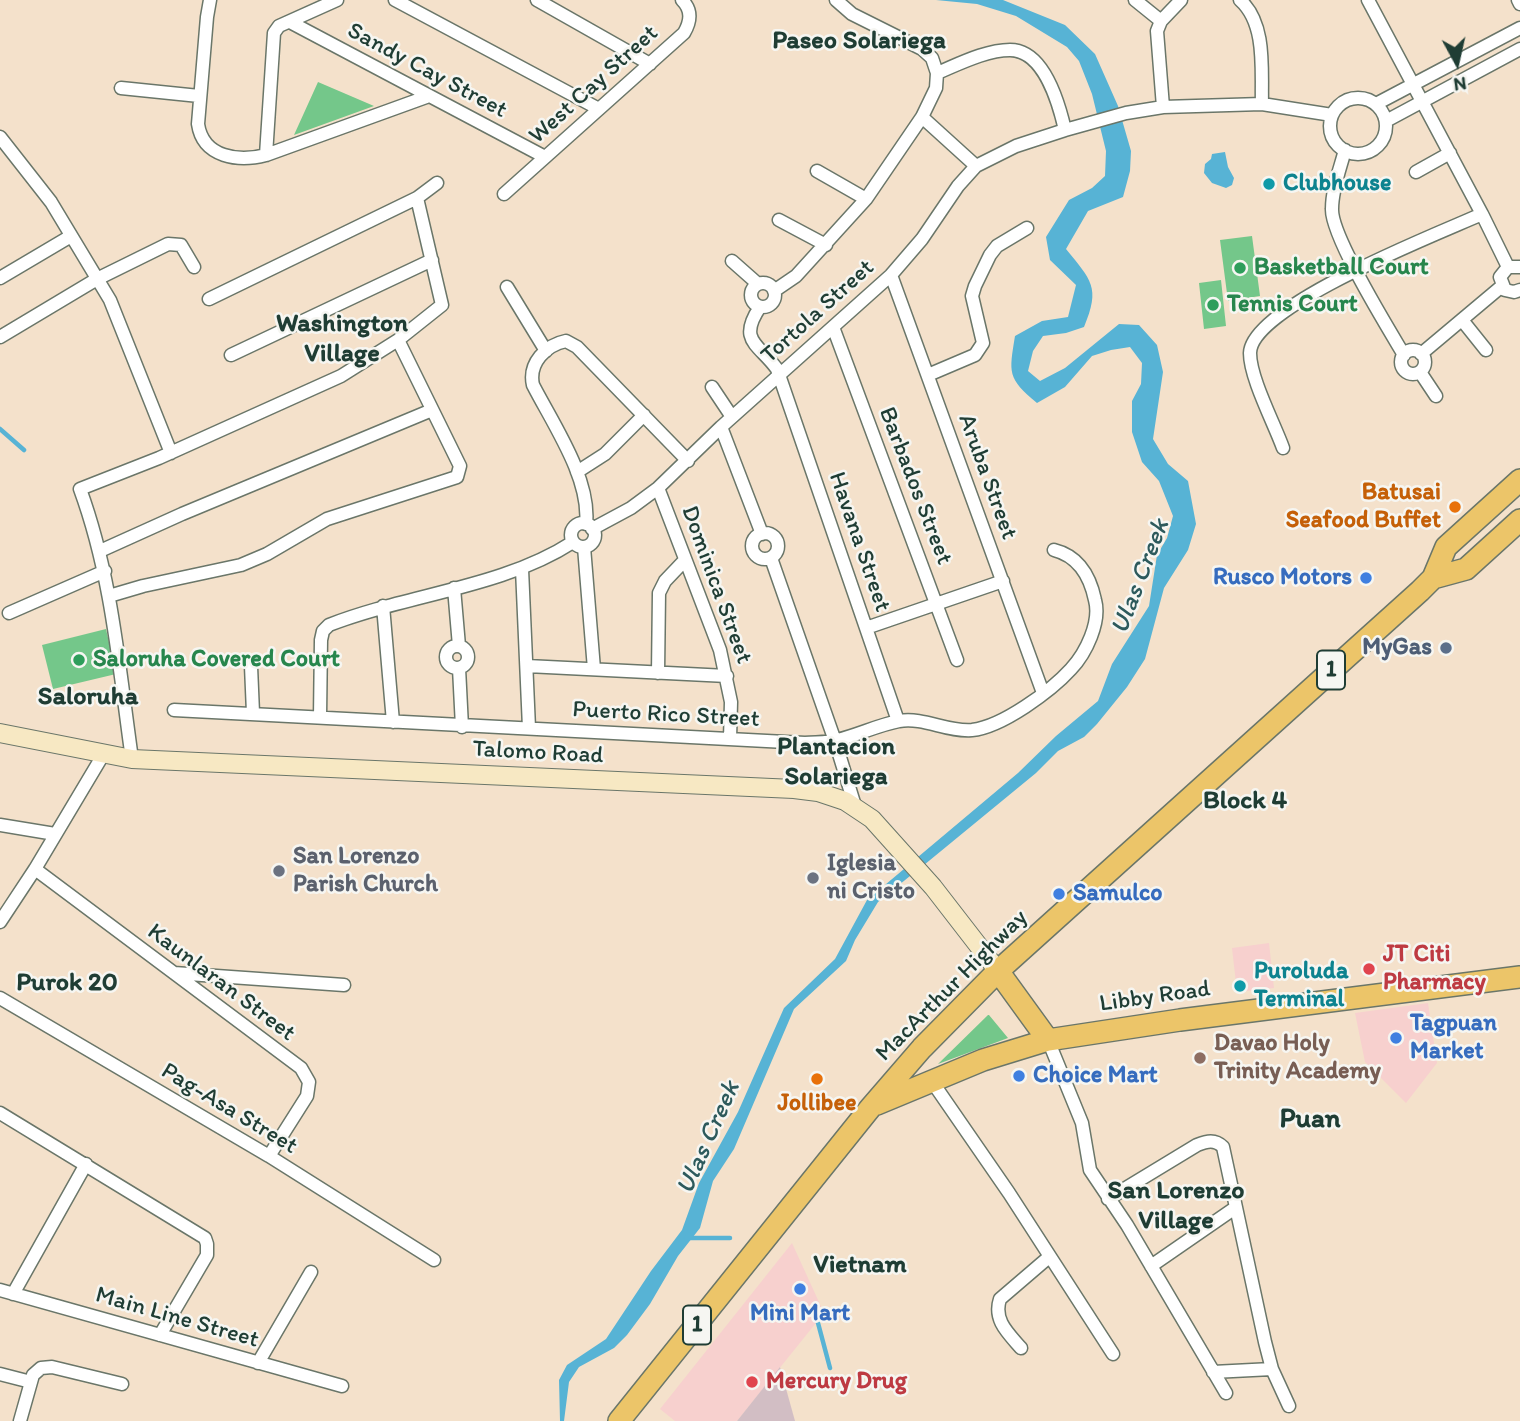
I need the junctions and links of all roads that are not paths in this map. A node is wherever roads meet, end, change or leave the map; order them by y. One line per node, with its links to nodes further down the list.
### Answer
1 (210, 0): 19 (street)
2 (337, 0): 12 (street)
3 (395, 0): 25 (street)
4 (537, 0): 15 (street)
5 (682, 0): 15 (street, West Cay Street)
6 (836, 0): 16 (street)
7 (1135, 0): 11 (street)
8 (1181, 0): 11 (street)
9 (1240, 0): 22 (street)
10 (1368, 0): 17 (street)
11 (1161, 20): 24 (street)
12 (290, 22): 20 (street, Sandy Cay Street); 33 (street)
13 (1520, 28): 17 (street)
14 (1520, 49): 21 (street)
15 (650, 64): 25 (street, West Cay Street)
16 (937, 73): 27 (street); 29 (street)
17 (1413, 85): 21 (street); 23 (street)
18 (121, 88): 19 (street)
19 (199, 96): 33 (street)
20 (429, 96): 33 (street); 34 (street, Sandy Cay Street)
21 (1422, 102): 28 (street); 32 (street)
22 (1262, 104): 24 (street, Tortola Street); 26 (street, Tortola Street)
23 (1376, 104): 26 (street); 28 (street)
24 (1163, 107): 29 (street, Tortola Street)
25 (599, 109): 34 (street, West Cay Street)
26 (1332, 115): 31 (street)
27 (922, 117): 35 (street); 41 (street)
28 (1386, 121): 31 (street)
29 (1065, 130): 35 (street, Tortola Street)
30 (0, 137): 45 (street)
31 (1345, 150): 51 (street)
32 (1450, 153): 37 (street); 42 (street)
33 (266, 155)
34 (545, 157): 39 (street, West Cay Street)
35 (976, 166): 52 (street, Tortola Street)
36 (817, 171): 41 (street)
37 (1416, 172)
38 (437, 183): 40 (street)
39 (504, 194)
40 (417, 198): 47 (street); 60 (street)
41 (866, 199): 46 (street)
42 (1482, 214): 50 (street); 51 (street)
43 (779, 220): 46 (street)
44 (1027, 228): 72 (street)
45 (71, 236): 53 (street); 54 (street)
46 (826, 245): 59 (street)
47 (432, 260): 65 (street); 69 (street)
48 (732, 261): 55 (street)
49 (194, 267): 54 (street)
50 (1514, 267): 56 (street)
51 (1357, 271): 70 (street); 80 (street)
52 (891, 275): 63 (street, Tortola Street); 72 (street, Aruba Street)
53 (0, 278)
54 (97, 279): 64 (street); 81 (street)
55 (758, 284): 59 (street); 61 (street)
56 (1502, 286): 58 (street); 62 (street)
57 (508, 287): 67 (street)
58 (1520, 290)
59 (774, 291): 61 (street)
60 (209, 299)
61 (760, 307): 73 (street, Havana Street)
62 (1462, 320): 66 (street); 68 (street)
63 (833, 327): 73 (street, Tortola Street); 98 (street, Barbados Street)
64 (0, 337)
65 (398, 340): 76 (street); 81 (street)
66 (1486, 350)
67 (546, 351): 77 (street); 83 (street)
68 (1421, 354): 70 (street); 71 (street)
69 (230, 355)
70 (1404, 355): 71 (street)
71 (1420, 372): 75 (street)
72 (928, 375): 95 (street, Aruba Street)
73 (779, 376): 78 (street, Tortola Street); 101 (street, Havana Street)
74 (712, 387): 78 (street)
75 (1436, 396)
76 (432, 410): 90 (street); 97 (street)
77 (644, 415): 82 (street); 83 (street)
78 (732, 417): 79 (street, Tortola Street)
79 (721, 427): 82 (street, Tortola Street); 118 (street)
80 (1283, 448)
81 (171, 453): 90 (street)
82 (688, 461): 85 (street, Tortola Street)
83 (577, 472): 87 (street)
84 (1520, 480): 94 (highway, MacArthur Highway / 1)
85 (658, 488): 87 (street, Tortola Street); 91 (street, Dominica Street)
86 (1520, 520): 94 (highway, MacArthur Highway / 1)
87 (589, 527): 88 (street); 88 (street)
88 (578, 545): 92 (street); 105 (street)
89 (1054, 550): 108 (street, Puerto Rico Street)
90 (100, 551): 93 (street)
91 (685, 560): 106 (street); 107 (street, Dominica Street)
92 (522, 569): 96 (street); 104 (street)
93 (105, 571): 97 (street); 100 (street)
94 (1433, 578): 126 (highway, MacArthur Highway / 1)
95 (1003, 581): 98 (street); 108 (street, Aruba Street)
96 (454, 588): 99 (street); 114 (street)
97 (109, 596): 120 (street)
98 (936, 604): 101 (street); 102 (street, Barbados Street)
99 (383, 606): 111 (street); 113 (street)
100 (9, 613)
101 (866, 628): 112 (street, Havana Street)
102 (957, 660)
103 (251, 666): 110 (street)
104 (527, 666): 105 (street); 115 (street)
105 (594, 669): 106 (street)
106 (658, 673): 107 (street)
107 (727, 676): 117 (street, Dominica Street)
108 (1043, 693): 112 (street, Puerto Rico Street)
109 (174, 710): 110 (street, Puerto Rico Street)
110 (253, 713): 111 (street, Puerto Rico Street)
111 (320, 717): 113 (street, Puerto Rico Street)
112 (898, 721): 118 (street, Puerto Rico Street)
113 (393, 722): 114 (street, Puerto Rico Street)
114 (462, 727): 115 (street, Puerto Rico Street)
115 (529, 728): 117 (street, Puerto Rico Street)
116 (0, 733): 119 (street, Talomo Road)
117 (730, 739): 118 (street, Puerto Rico Street)
118 (835, 741): 121 (street)
119 (103, 755): 120 (street, Talomo Road); 123 (street)
120 (132, 760): 121 (street, Talomo Road)
121 (855, 806): 126 (street, Talomo Road)
122 (0, 825): 123 (street)
123 (55, 834): 124 (street)
124 (35, 869): 125 (street); 127 (street, Kaunlaran Street)
125 (0, 922)
126 (998, 971): 131 (highway); 133 (highway, MacArthur Highway / 1)
127 (174, 973): 129 (street); 135 (street, Kaunlaran Street)
128 (1520, 977): 131 (highway, Libby Road)
129 (344, 985)
130 (0, 998): 135 (street, Pag-Asa Street)
131 (1048, 1040): 132 (highway, Libby Road); 137 (street)
132 (931, 1080): 133 (highway, Libby Road); 139 (street)
133 (871, 1107): 157 (highway, MacArthur Highway / 1)
134 (0, 1113): 136 (street)
135 (269, 1156): 140 (street, Pag-Asa Street)
136 (86, 1164): 143 (street); 144 (street)
137 (1108, 1199): 138 (street); 141 (street)
138 (1235, 1208): 141 (street); 148 (street)
139 (1049, 1256): 145 (street); 146 (street)
140 (434, 1260)
141 (1151, 1266): 149 (street)
142 (312, 1272): 147 (street)
143 (6, 1292): 144 (street, Main Line Street)
144 (160, 1335): 147 (street, Main Line Street)
145 (1021, 1348)
146 (1113, 1354)
147 (258, 1363): 153 (street, Main Line Street)
148 (1272, 1369): 149 (street); 155 (street)
149 (1213, 1372): 154 (street)
150 (0, 1374): 151 (street)
151 (31, 1382): 152 (street); 156 (street)
152 (122, 1384)
153 (342, 1386)
154 (1226, 1394)
155 (1289, 1406)
156 (20, 1421)
157 (619, 1421)

